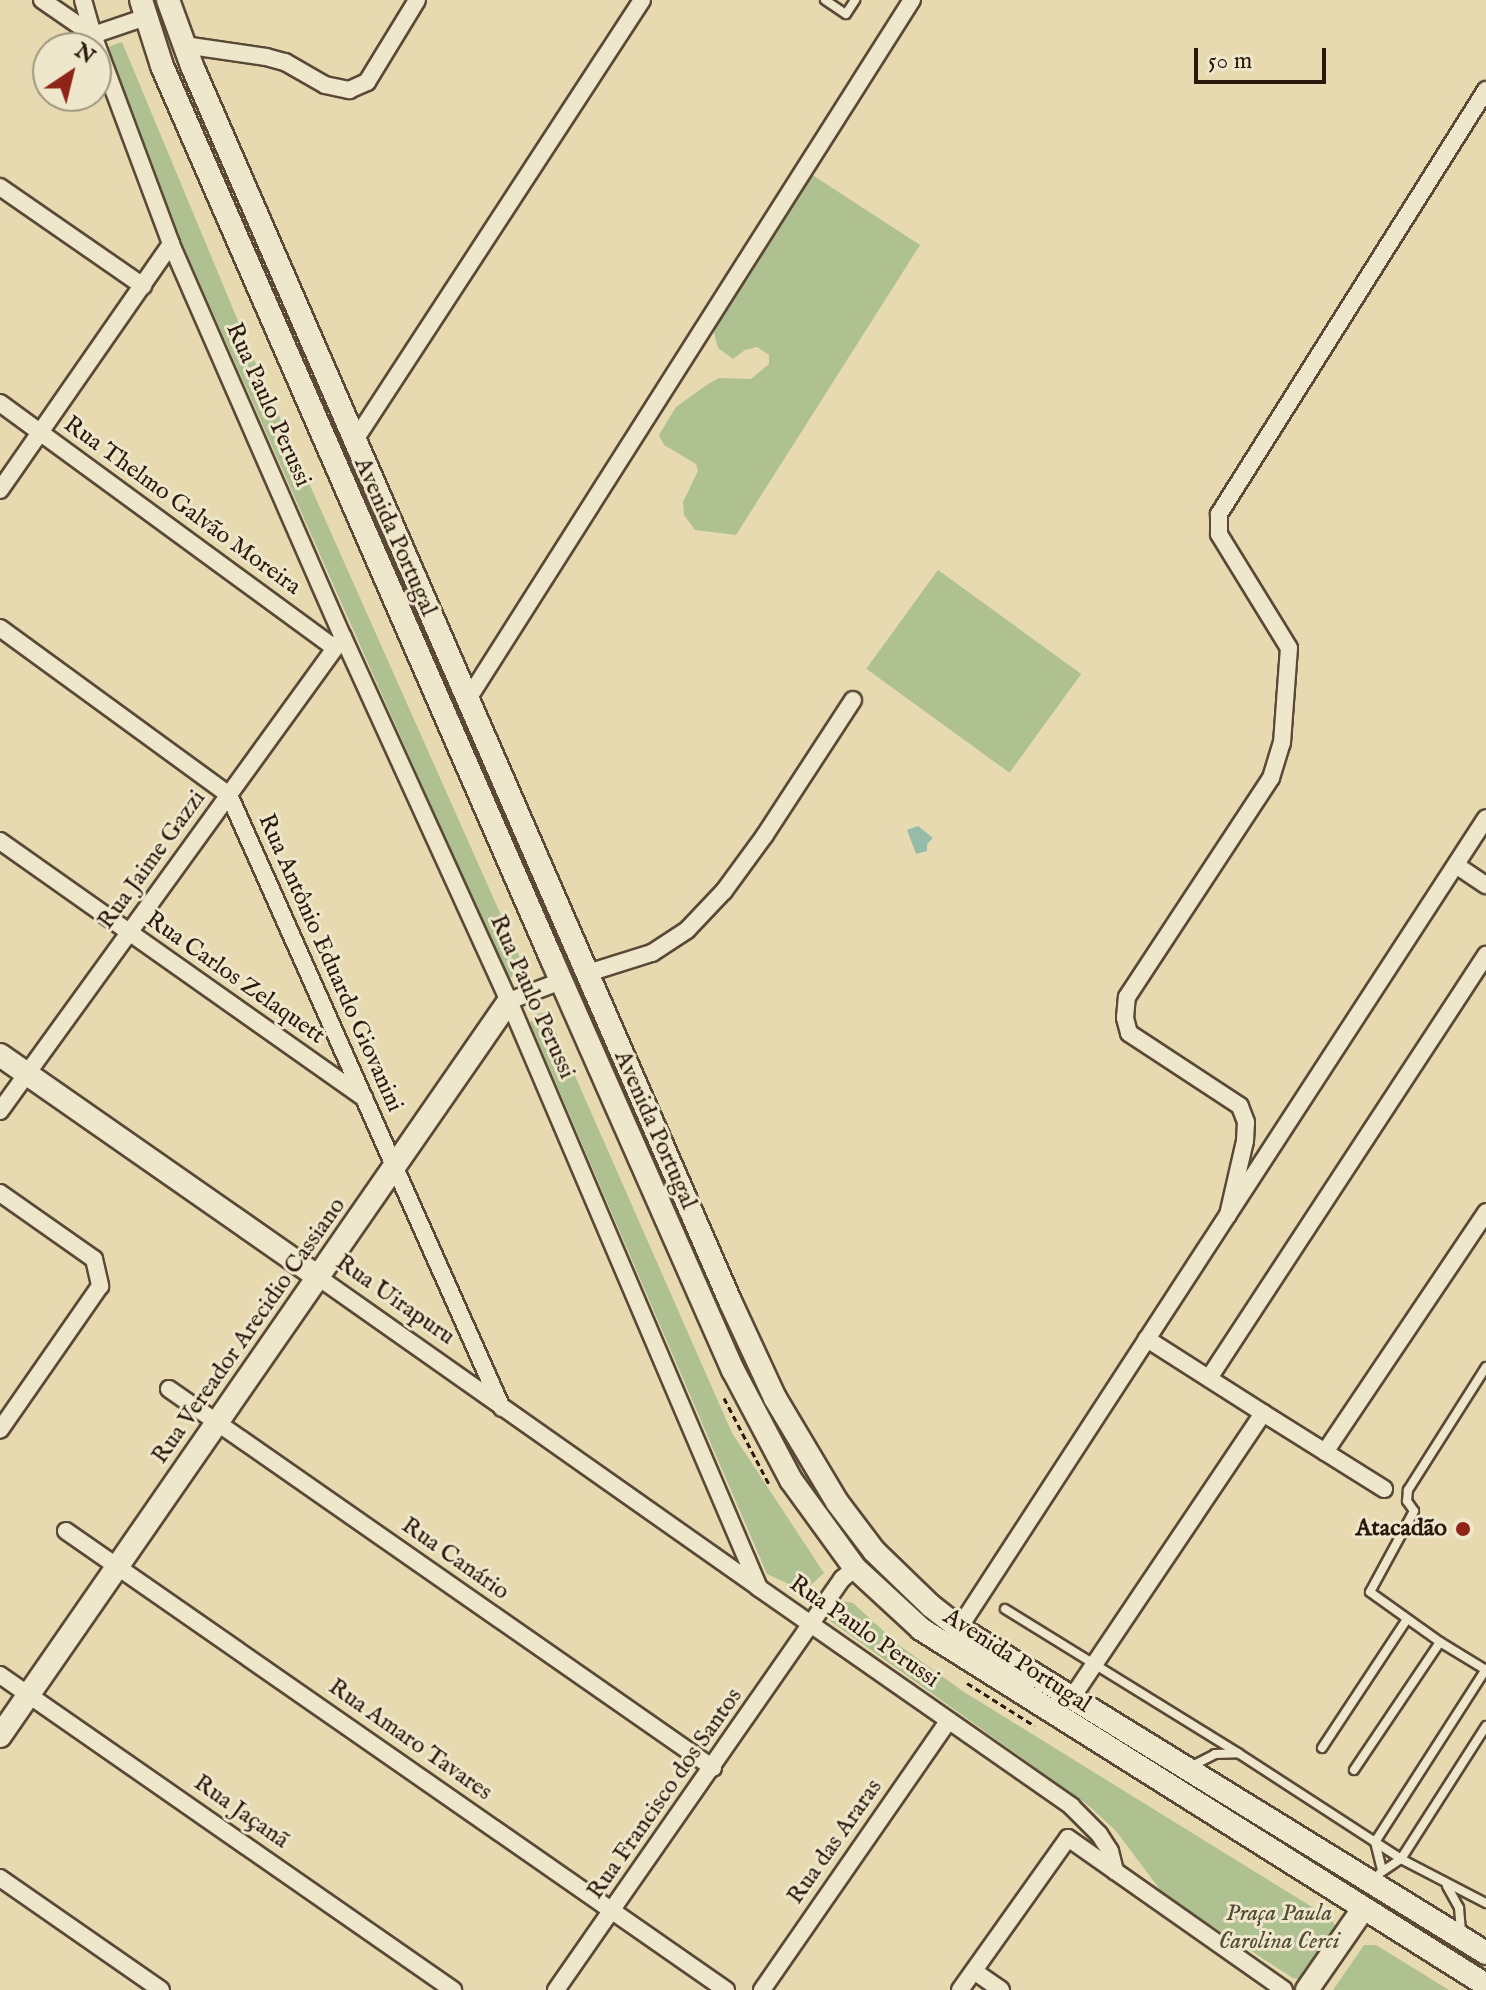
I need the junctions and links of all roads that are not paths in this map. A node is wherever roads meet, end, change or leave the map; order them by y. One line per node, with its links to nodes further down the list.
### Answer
1 (42, 0): 10 (street)
2 (83, 0): 11 (street, Rua Paulo Perussi)
3 (168, 0): 13 (main road)
4 (417, 0): 13 (street)
5 (642, 0): 21 (street)
6 (825, 0): 7 (lane)
7 (855, 0)
8 (912, 0): 25 (street)
9 (144, 8): 12 (street); 35 (main road, Avenida Portugal)
10 (89, 32)
11 (92, 32)
12 (99, 32)
13 (184, 45): 21 (main road)
14 (112, 86): 17 (street, Rua Paulo Perussi)
15 (1486, 90): 44 (street)
16 (0, 187): 18 (street)
17 (171, 244): 18 (street); 24 (street, Rua Paulo Perussi)
18 (143, 286): 20 (street)
19 (0, 403): 20 (street, Rua Thelmo Galvão Moreira)
20 (41, 431): 22 (street); 24 (street, Rua Thelmo Galvão Moreira)
21 (355, 440): 25 (main road)
22 (0, 490)
23 (0, 628): 27 (street, Rua Antônio Eduardo Giovanini)
24 (339, 642): 27 (street, Rua Jaime Gazzi); 36 (street, Rua Paulo Perussi)
25 (468, 699): 34 (main road)
26 (853, 700): 34 (street)
27 (229, 795): 32 (street, Rua Jaime Gazzi); 39 (street, Rua Antônio Eduardo Giovanini)
28 (1486, 818): 30 (street)
29 (0, 841): 32 (street, Rua Carlos Zelaquett)
30 (1456, 865): 31 (street); 44 (street)
31 (1486, 885)
32 (129, 932): 38 (street, Rua Jaime Gazzi); 39 (street, Rua Carlos Zelaquett)
33 (1486, 955): 52 (street)
34 (588, 973): 45 (main road)
35 (561, 981): 36 (street); 46 (main road, Avenida Portugal)
36 (509, 1001): 41 (main road, Rua Vereador Arecidio Cassiano); 63 (street, Rua Paulo Perussi)
37 (0, 1055): 38 (main road, Rua Uirapuru)
38 (26, 1074): 40 (street, Rua Jaime Gazzi); 47 (main road, Rua Uirapuru)
39 (364, 1098): 41 (street, Rua Antônio Eduardo Giovanini)
40 (0, 1111)
41 (394, 1167): 47 (main road, Rua Vereador Arecidio Cassiano); 54 (street, Rua Antônio Eduardo Giovanini)
42 (0, 1193): 57 (street)
43 (1486, 1212): 58 (street)
44 (1228, 1215): 50 (street)
45 (705, 1244): 46 (main road); 48 (main road)
46 (681, 1254): 49 (main road, Avenida Portugal)
47 (318, 1277): 54 (street, Rua Uirapuru); 56 (main road, Rua Vereador Arecidio Cassiano)
48 (730, 1301): 49 (main road); 67 (main road)
49 (706, 1311): 62 (main road, Avenida Portugal)
50 (1147, 1339): 52 (street); 67 (street)
51 (1486, 1367): 65 (lane)
52 (1209, 1378): 55 (street)
53 (169, 1389): 56 (street, Rua Canário)
54 (502, 1408): 63 (street, Rua Uirapuru)
55 (1263, 1413): 58 (street); 69 (street)
56 (217, 1422): 61 (main road, Rua Vereador Arecidio Cassiano); 79 (street, Rua Canário)
57 (0, 1430)
58 (1325, 1452): 59 (street)
59 (1384, 1489)
60 (66, 1531): 61 (street, Rua Amaro Tavares)
61 (118, 1566): 72 (main road, Rua Vereador Arecidio Cassiano); 90 (street, Rua Amaro Tavares)
62 (855, 1568): 66 (street, Rua Francisco dos Santos); 89 (main road, Avenida Portugal)
63 (759, 1588): 66 (street, Rua Paulo Perussi)
64 (1005, 1609): 69 (lane)
65 (1407, 1619): 68 (lane); 77 (lane)
66 (813, 1626): 74 (street, Rua Paulo Perussi); 79 (street, Rua Francisco dos Santos)
67 (959, 1628): 73 (main road)
68 (1440, 1642): 70 (lane); 81 (lane)
69 (1093, 1665): 73 (street); 78 (lane)
70 (1486, 1670): 82 (lane)
71 (0, 1675): 72 (street, Rua Jaçanã)
72 (29, 1694): 76 (main road, Rua Vereador Arecidio Cassiano); 96 (street, Rua Jaçanã)
73 (1073, 1696): 80 (main road)
74 (948, 1721): 84 (street, Rua Paulo Perussi); 99 (street, Rua das Araras)
75 (1486, 1726): 83 (lane)
76 (0, 1736)
77 (1322, 1748)
78 (1238, 1753): 80 (lane); 82 (lane)
79 (713, 1768): 90 (street, Rua Francisco dos Santos)
80 (1188, 1768): 85 (main road)
81 (1354, 1770)
82 (1375, 1842): 83 (lane); 85 (lane)
83 (1401, 1859): 85 (lane); 87 (lane)
84 (1115, 1871): 93 (street); 102 (street)
85 (1378, 1877): 89 (street); 91 (main road)
86 (0, 1878): 95 (street)
87 (1446, 1885): 88 (lane); 91 (lane)
88 (1486, 1903)
89 (1363, 1909): 94 (main road, Avenida Portugal); 103 (main road)
90 (612, 1910): 97 (street, Rua Francisco dos Santos); 98 (street, Rua Amaro Tavares)
91 (1461, 1938): 92 (main road)
92 (1486, 1953)
93 (974, 1971): 100 (street); 101 (street)
94 (1486, 1985)
95 (161, 1990)
96 (453, 1990)
97 (556, 1990)
98 (726, 1990)
99 (762, 1990)
100 (960, 1990)
101 (1001, 1990)
102 (1284, 1990)
103 (1307, 1990)

